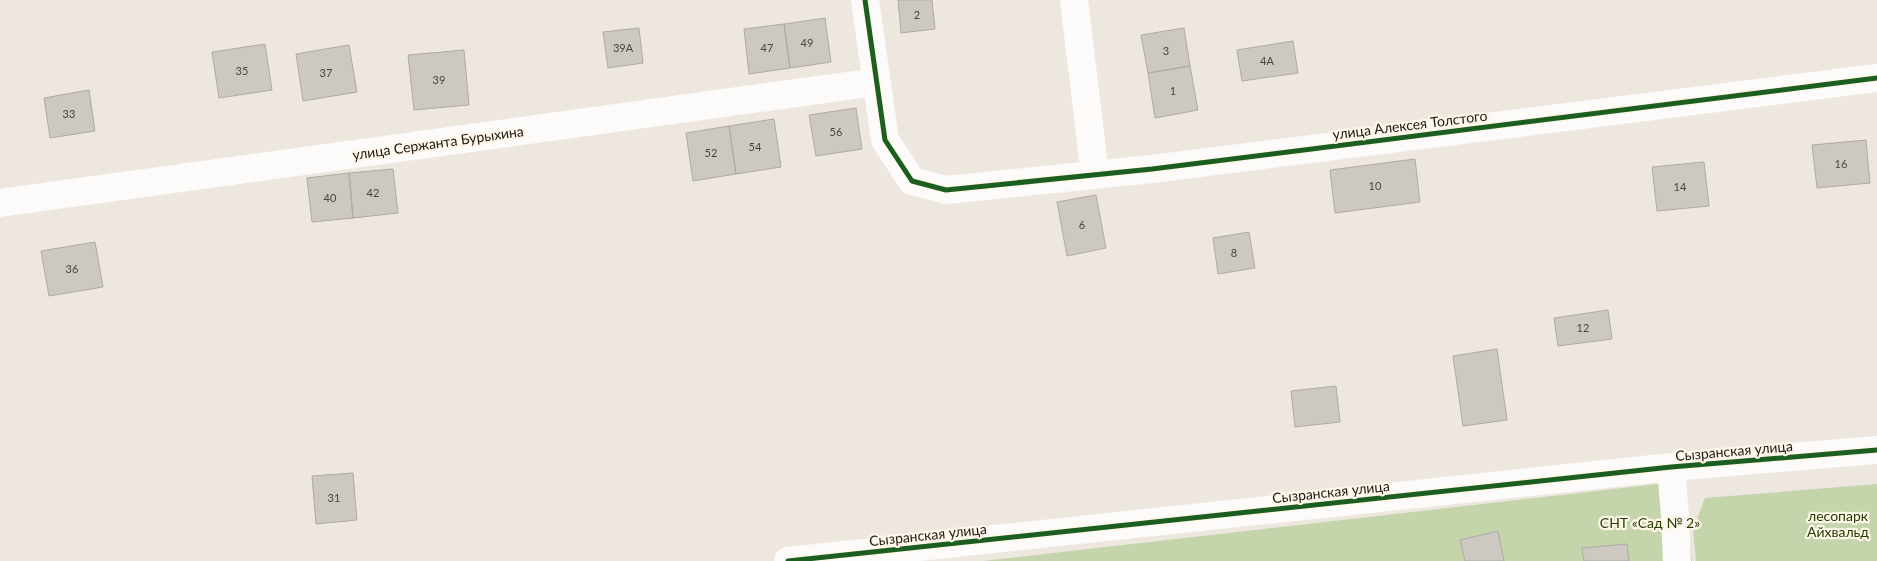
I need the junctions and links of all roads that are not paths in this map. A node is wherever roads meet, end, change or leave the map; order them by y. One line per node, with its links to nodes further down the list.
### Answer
1 (865, 0): 4 (street)
2 (1074, 0): 5 (street)
3 (1877, 78): 5 (street, улица Алексея Толстого)
4 (876, 82): 5 (street, улица Алексея Толстого); 6 (street, улица Сержанта Бурыхина)
5 (1095, 174)
6 (0, 203)
7 (1877, 450): 8 (street, Сызранская улица)
8 (1671, 468): 9 (street, Сызранская улица); 11 (street)
9 (816, 560): 10 (street, Сызранская улица)
10 (788, 561)
11 (1677, 561)

